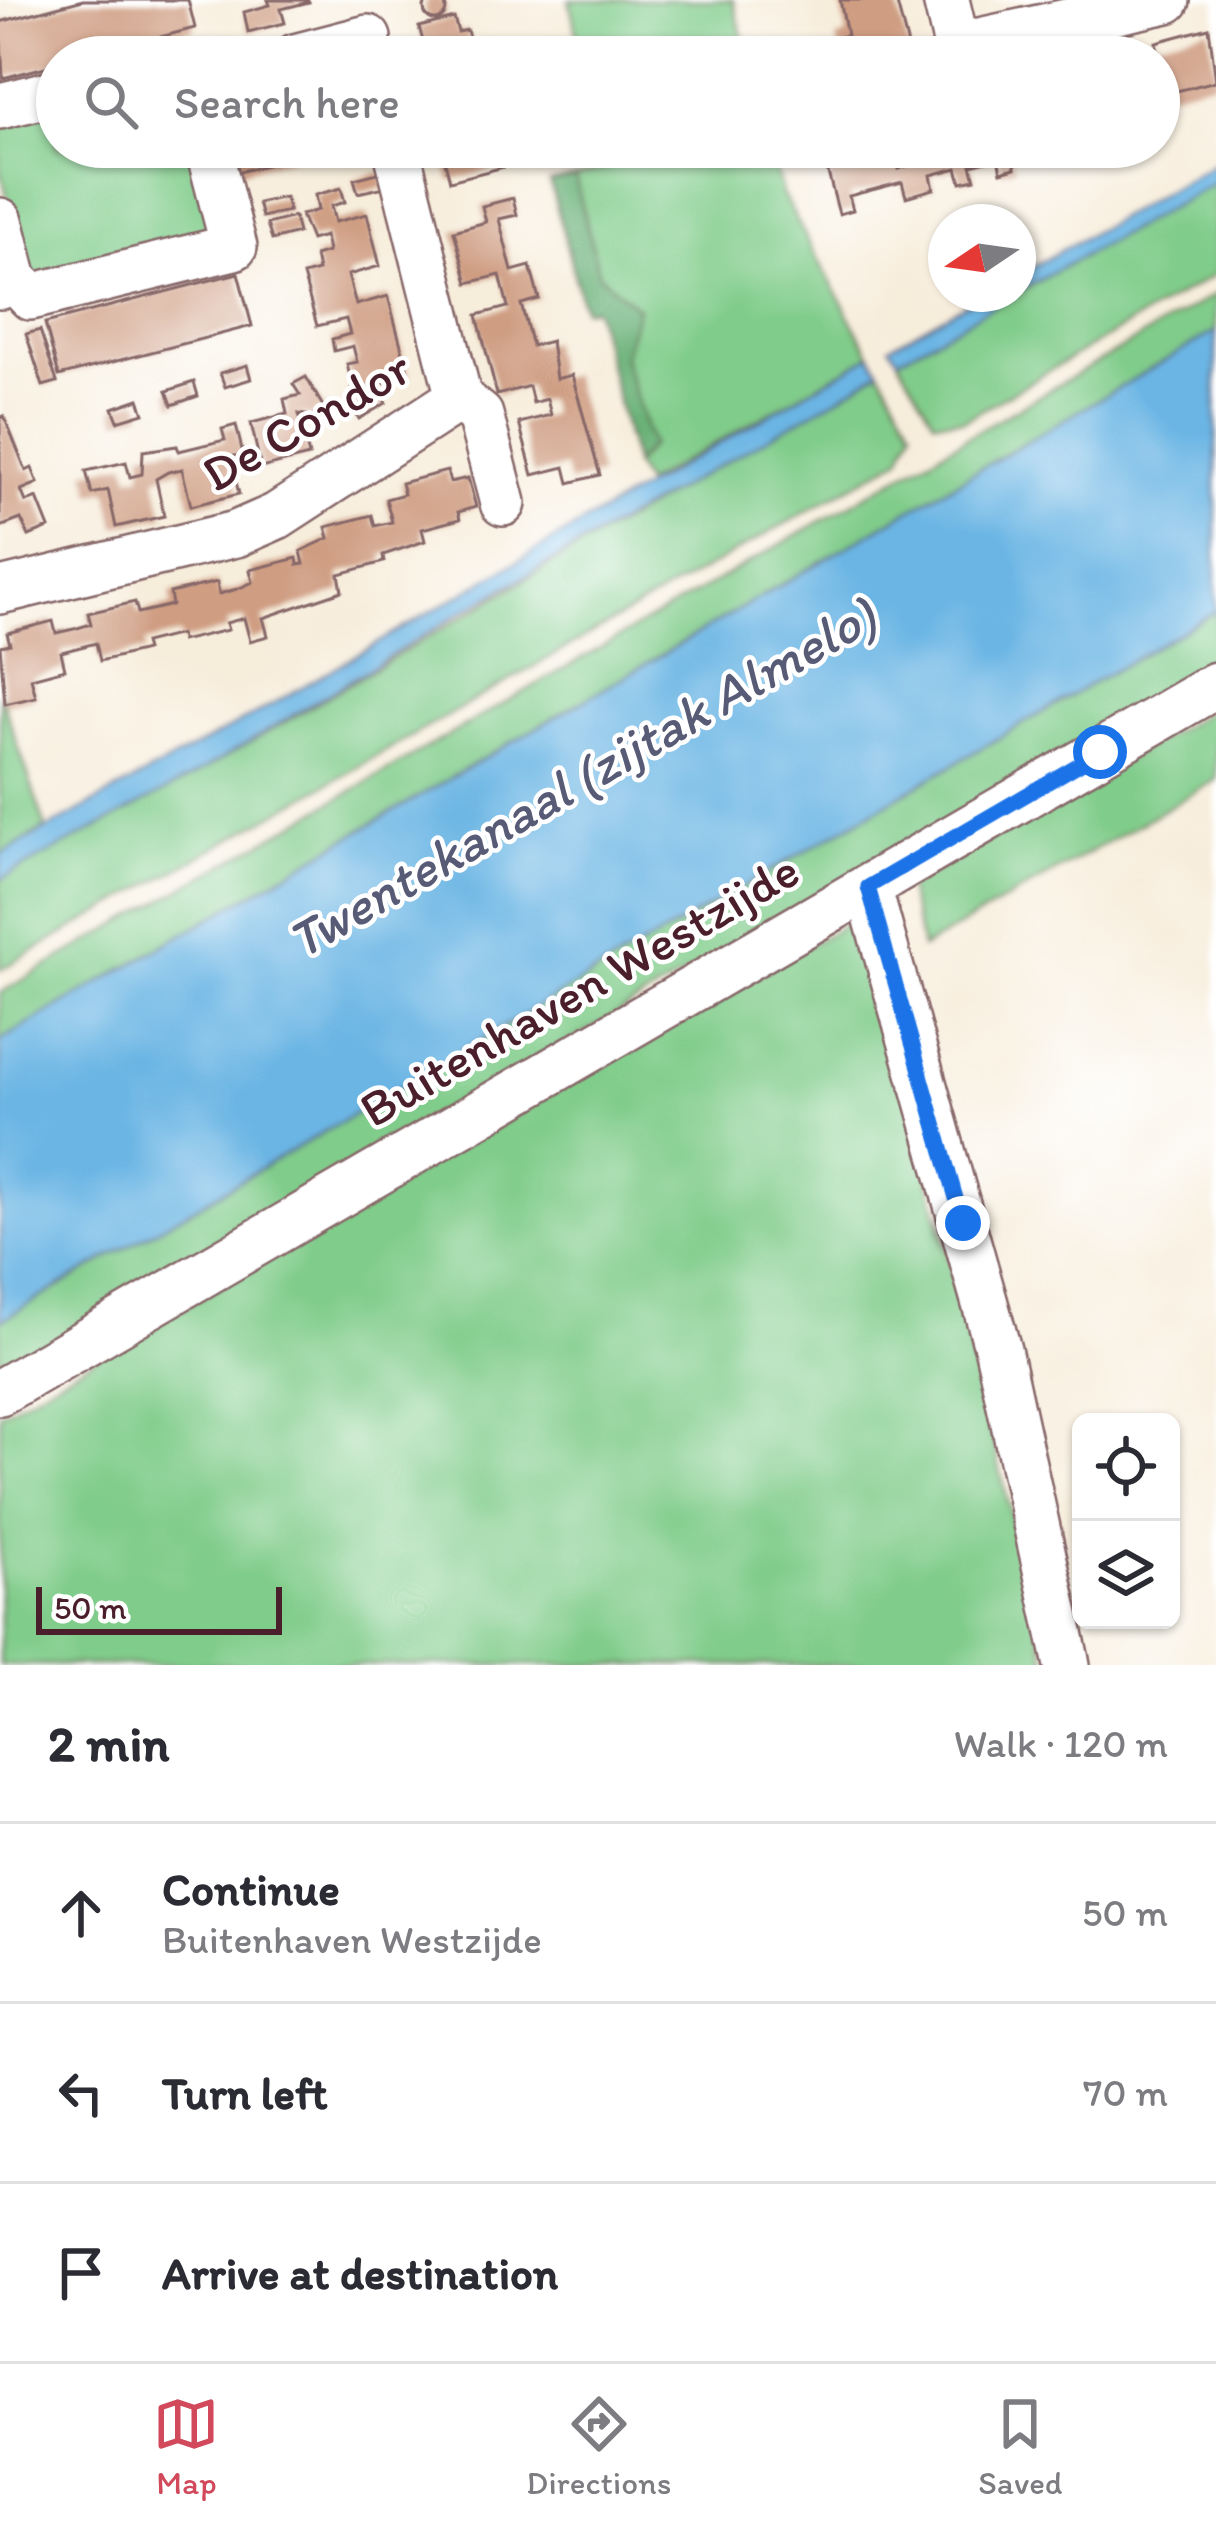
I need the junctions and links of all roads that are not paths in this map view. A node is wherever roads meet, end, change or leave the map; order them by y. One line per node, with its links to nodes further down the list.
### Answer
1 (946, 0): 3 (street)
2 (1167, 0): 4 (street)
3 (953, 36)
4 (1018, 36)
5 (36, 97): 6 (street)
6 (0, 106)
7 (213, 168): 10 (street)
8 (401, 168): 11 (street, De Condor)
9 (0, 221): 10 (street)
10 (7, 283)
11 (459, 398): 12 (street, De Condor); 13 (street, De Condor)
12 (502, 503)
13 (0, 591)
14 (1216, 685): 15 (street, Buitenhaven Westzijde)
15 (868, 887): 16 (street, Buitenhaven Westzijde); 17 (street)
16 (0, 1392)
17 (1066, 1665)

